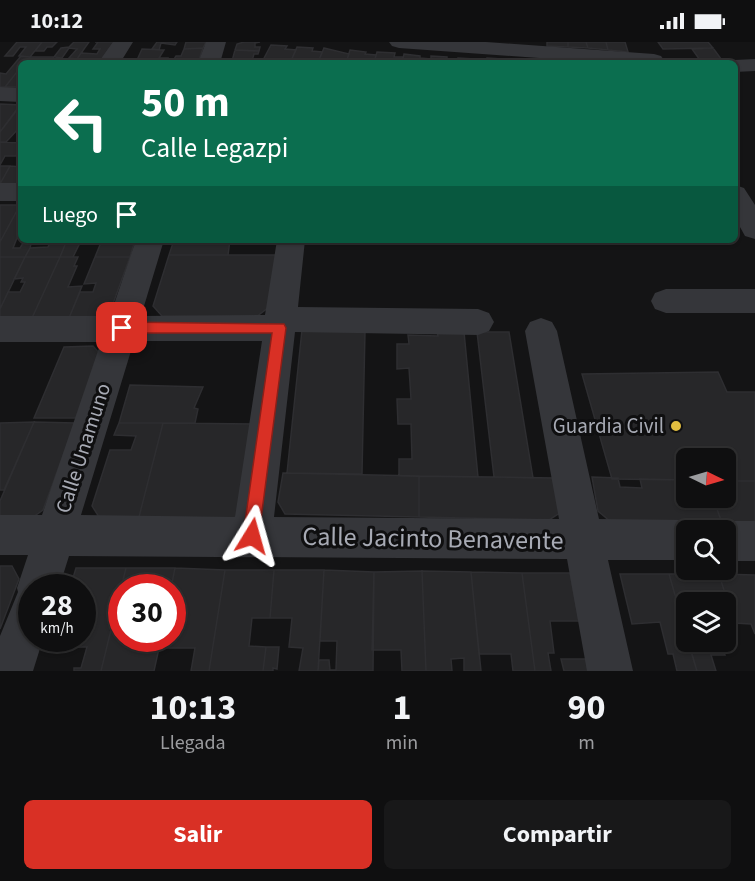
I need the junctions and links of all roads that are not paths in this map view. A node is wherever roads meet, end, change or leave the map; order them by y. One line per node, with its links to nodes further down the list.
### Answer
1 (123, 42): 6 (street)
2 (216, 42): 7 (street)
3 (399, 42): 5 (street)
4 (640, 42): 9 (street)
5 (493, 45): 8 (street)
6 (111, 60)
7 (210, 60)
8 (645, 60)
9 (654, 60)
10 (755, 65): 11 (street)
11 (738, 66)
12 (0, 94): 13 (street)
13 (18, 95)
14 (0, 192): 15 (street)
15 (18, 192)
16 (738, 199): 17 (street)
17 (755, 229)
18 (149, 243): 24 (street, Calle Unamuno)
19 (291, 243): 23 (street)
20 (666, 301): 21 (street)
21 (755, 301)
22 (478, 322): 23 (street)
23 (280, 324): 24 (street); 29 (street)
24 (122, 328): 25 (street); 28 (street, Calle Unamuno)
25 (0, 329)
26 (541, 331): 30 (street)
27 (0, 535): 28 (street, Calle Jacinto Benavente)
28 (56, 536): 29 (street, Calle Jacinto Benavente); 34 (street, Calle Unamuno)
29 (252, 536): 30 (street, Calle Jacinto Benavente)
30 (584, 540): 31 (street, Calle Jacinto Benavente); 37 (street)
31 (676, 540)
32 (736, 541): 33 (street)
33 (755, 541)
34 (43, 574)
35 (18, 648): 36 (street)
36 (10, 671)
37 (610, 671)

